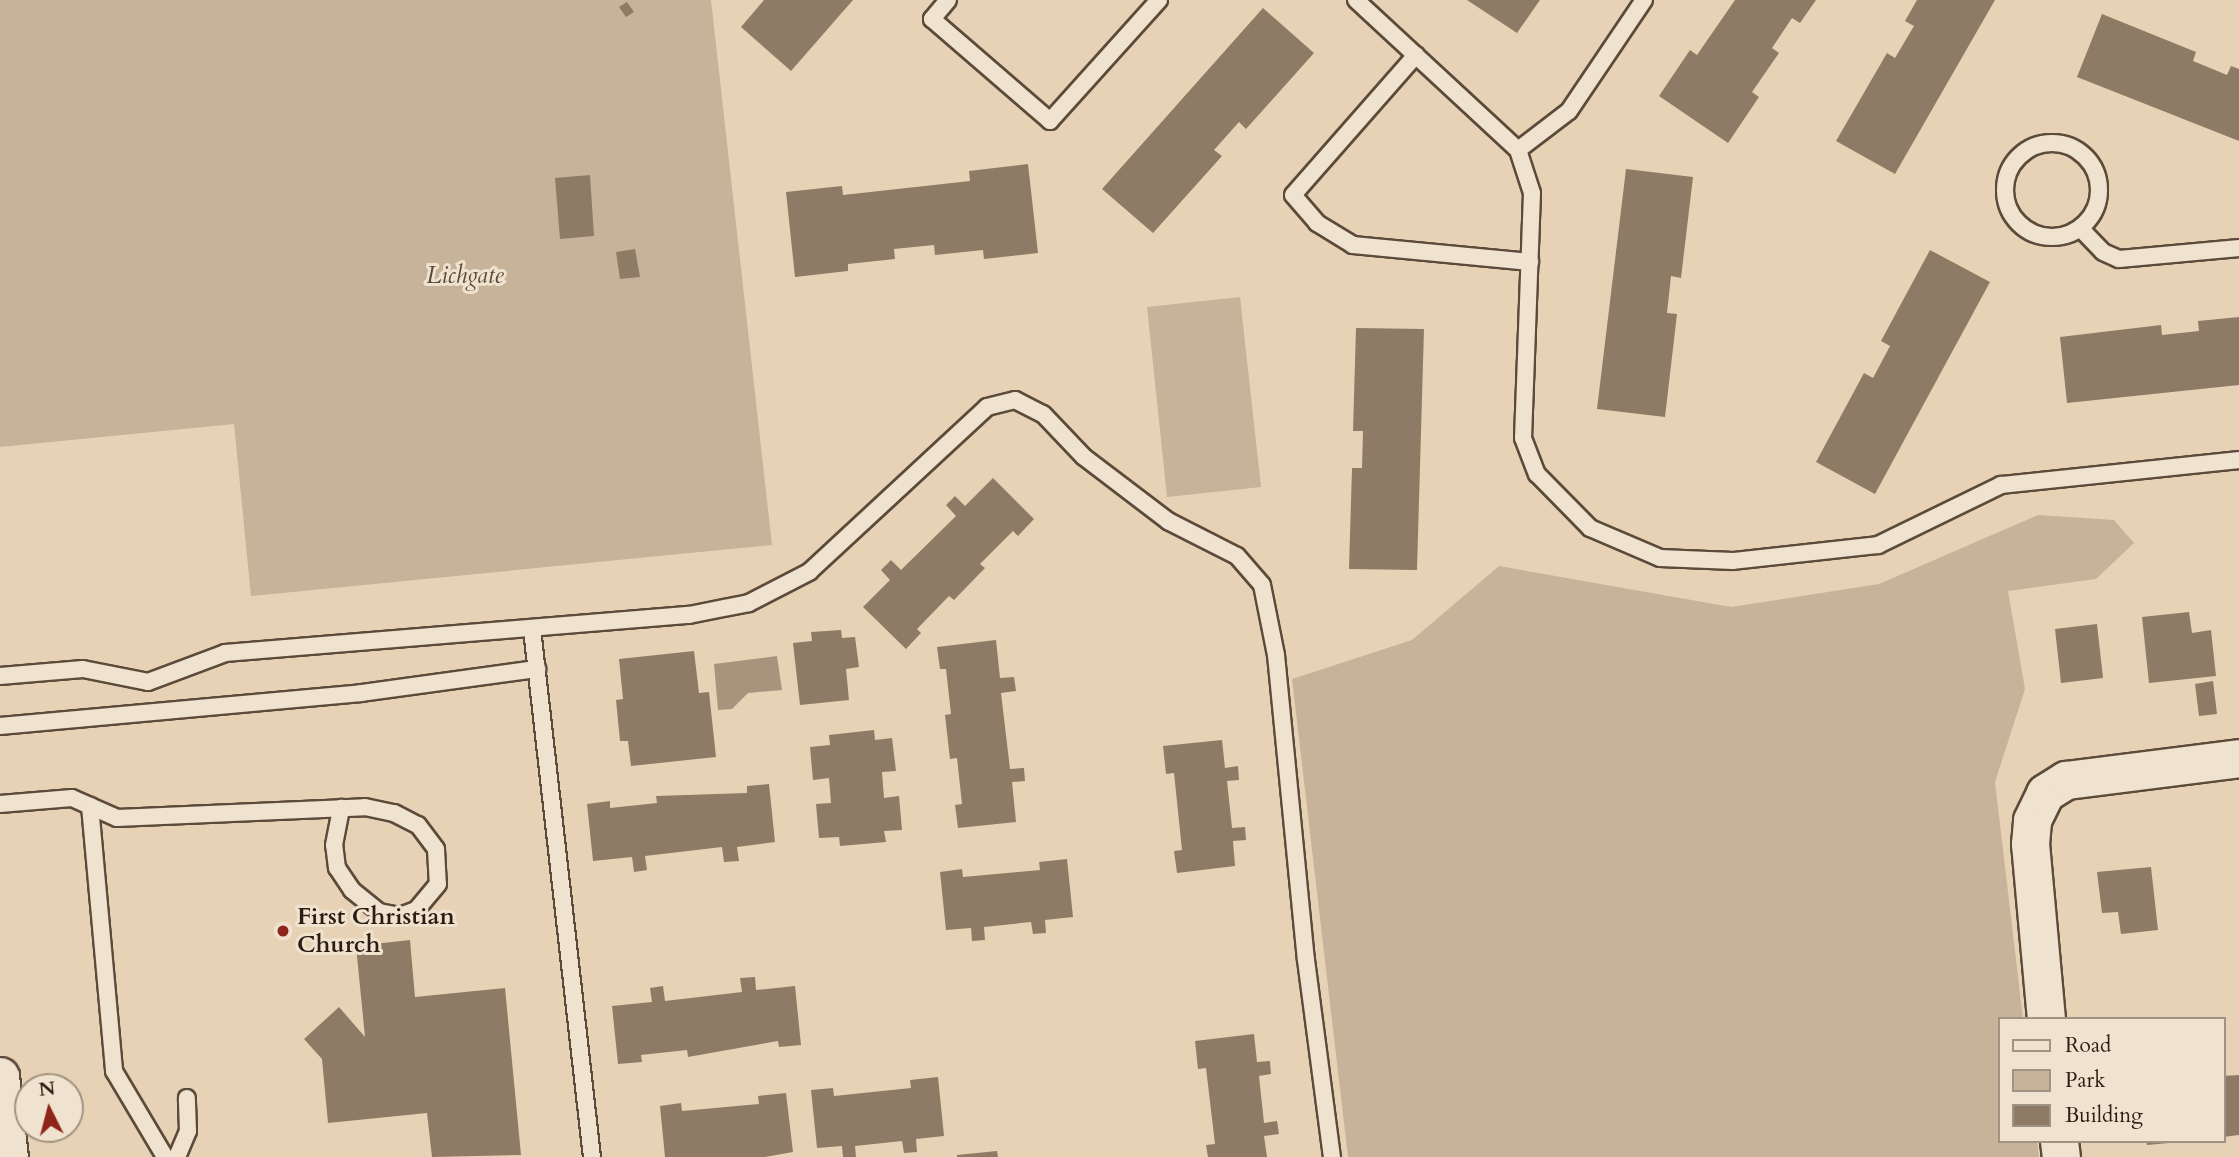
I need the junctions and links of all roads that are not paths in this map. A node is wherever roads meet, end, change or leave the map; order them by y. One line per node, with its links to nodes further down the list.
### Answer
1 (948, 0): 2 (lane)
2 (1160, 0)
3 (1356, 0): 5 (lane)
4 (1644, 0): 6 (lane)
5 (1416, 55): 6 (lane); 9 (lane)
6 (1518, 150): 9 (lane)
7 (2080, 228): 7 (lane); 8 (lane)
8 (2239, 248)
9 (1530, 262): 10 (lane)
10 (2239, 460)
11 (532, 629): 12 (lane); 13 (lane); 26 (lane)
12 (537, 668): 14 (lane); 25 (lane)
13 (0, 676)
14 (0, 726)
15 (2239, 758): 19 (street)
16 (0, 804): 17 (lane)
17 (90, 806): 18 (lane); 23 (lane)
18 (341, 808): 18 (lane)
19 (2046, 1017)
20 (0, 1076): 22 (street)
21 (187, 1098): 24 (lane)
22 (9, 1157)
23 (165, 1157)
24 (177, 1157)
25 (592, 1157)
26 (1332, 1157)

